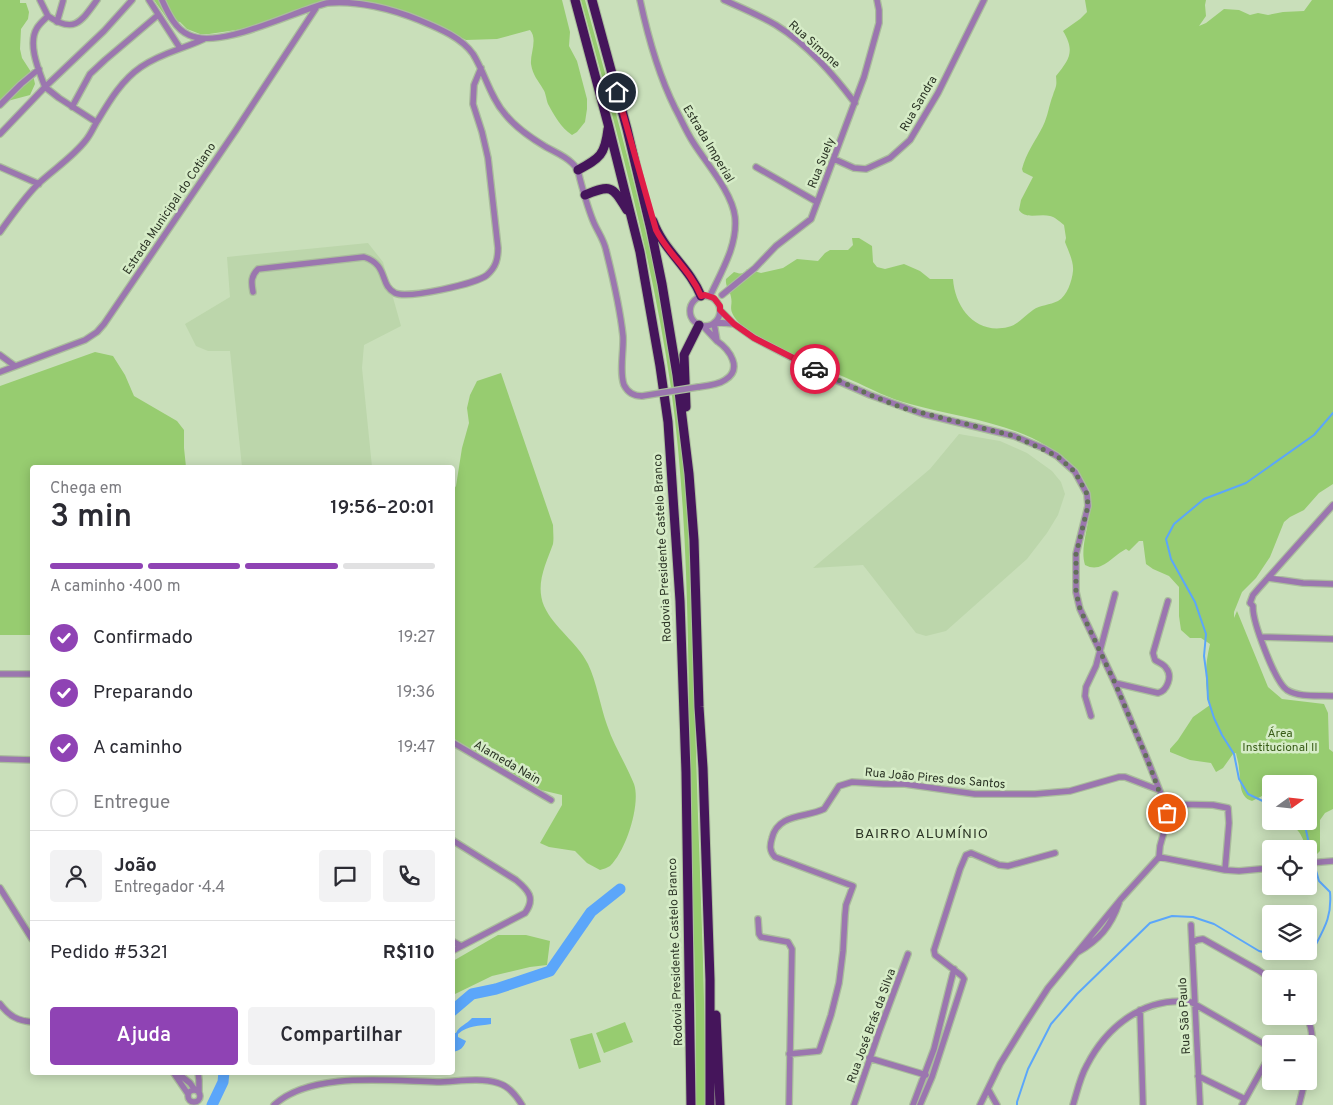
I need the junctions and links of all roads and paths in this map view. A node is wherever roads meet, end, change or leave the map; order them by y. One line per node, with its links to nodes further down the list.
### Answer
1 (40, 0): 16 (street)
2 (62, 0): 3 (street); 17 (street)
3 (70, 0)
4 (97, 0): 17 (street)
5 (132, 0): 22 (street)
6 (148, 0): 15 (street)
7 (162, 0): 18 (street)
8 (575, 0): 27 (highway, Rodovia Presidente Castelo Branco)
9 (592, 0): 28 (highway)
10 (640, 0): 41 (street, Estrada Imperial)
11 (724, 0): 23 (street, Rua Simone)
12 (877, 0): 23 (street, Rua Suely)
13 (984, 0): 30 (street, Rua Sandra)
14 (316, 8): 18 (street); 20 (street); 48 (street, Estrada Municipal do Cotiano)
15 (158, 15): 19 (street); 25 (street)
16 (48, 16): 17 (street); 21 (street)
17 (57, 22)
18 (205, 39): 19 (street)
19 (180, 48): 26 (street)
20 (481, 68): 33 (street); 39 (street)
21 (39, 69): 22 (street); 24 (street)
22 (45, 87): 25 (street); 29 (street)
23 (855, 103): 30 (street, Rua Suely)
24 (0, 105)
25 (72, 108): 26 (street)
26 (96, 122): 34 (street)
27 (608, 124): 33 (highway); 37 (highway, Rodovia Presidente Castelo Branco)
28 (627, 130): 41 (highway); 50 (highway)
29 (0, 134)
30 (834, 159): 36 (street, Rua Suely)
31 (0, 167): 34 (street)
32 (756, 167): 36 (street)
33 (578, 170): 35 (street)
34 (39, 184): 38 (street)
35 (585, 195): 37 (highway); 46 (street, bridge)
36 (817, 202): 40 (street, Rua Suely)
37 (632, 218): 113 (highway, Rodovia Presidente Castelo Branco)
38 (0, 232)
39 (253, 292)
40 (722, 295): 41 (street, Rua Suely); 42 (street)
41 (708, 297): 42 (street); 45 (street)
42 (720, 308): 43 (street); 44 (street)
43 (714, 323): 44 (street); 45 (street); 46 (street)
44 (734, 324): 58 (street)
45 (702, 325): 46 (street); 50 (highway)
46 (717, 341)
47 (0, 355): 48 (street)
48 (15, 366): 49 (street, Estrada Municipal do Cotiano)
49 (0, 372)
50 (689, 474): 88 (highway)
51 (1333, 505): 52 (street)
52 (1268, 578): 53 (street); 56 (street)
53 (1333, 584)
54 (1115, 594): 58 (street)
55 (1168, 601): 61 (street)
56 (1261, 637): 57 (street); 62 (street)
57 (1333, 639)
58 (1100, 652): 61 (street); 63 (street)
59 (0, 674): 60 (street)
60 (30, 674)
61 (1115, 683): 67 (street)
62 (1333, 696)
63 (1091, 716)
64 (455, 744): 68 (street, Alameda Nain)
65 (0, 758): 66 (street)
66 (30, 760)
67 (1159, 790): 69 (street); 96 (street, Rua João Pires dos Santos)
68 (551, 800)
69 (1165, 804): 72 (street); 76 (street)
70 (455, 842): 83 (street)
71 (1055, 853): 86 (street)
72 (1159, 857): 76 (street); 104 (street)
73 (1333, 861): 74 (street)
74 (1317, 862)
75 (1262, 869): 76 (street)
76 (1225, 870)
77 (0, 888): 80 (street)
78 (758, 919): 96 (street)
79 (1191, 925): 82 (street, Rua São Paulo)
80 (30, 936)
81 (455, 943): 83 (street)
82 (1192, 943): 87 (street); 92 (street, Rua São Paulo)
83 (461, 946): 84 (street)
84 (455, 949)
85 (908, 954): 97 (street, Rua José Brás da Silva)
86 (954, 969): 89 (street); 90 (street)
87 (1262, 973)
88 (710, 980): 114 (highway); 115 (highway)
89 (949, 993): 90 (street); 102 (street)
90 (958, 995): 119 (street)
91 (0, 1004): 94 (street)
92 (1195, 1005): 93 (street); 95 (street); 103 (street, Rua São Paulo)
93 (1140, 1010): 122 (street); 123 (street)
94 (30, 1022)
95 (1262, 1043)
96 (789, 1054): 116 (street)
97 (869, 1058): 102 (street); 117 (street, Rua José Brás da Silva)
98 (1262, 1069): 108 (street)
99 (177, 1075): 106 (street)
100 (179, 1075): 107 (street)
101 (198, 1075): 107 (street)
102 (926, 1075): 118 (street)
103 (1198, 1076): 108 (street); 124 (street, Rua São Paulo)
104 (988, 1089): 120 (street); 121 (street)
105 (1303, 1090): 125 (street)
106 (188, 1094): 107 (street); 109 (street)
107 (198, 1094): 109 (street); 110 (street)
108 (1244, 1102)
109 (191, 1103)
110 (199, 1105)
111 (274, 1105): 112 (street)
112 (522, 1105)
113 (691, 1105)
114 (710, 1105)
115 (720, 1105)
116 (789, 1105)
117 (854, 1105)
118 (913, 1105)
119 (920, 1105)
120 (980, 1105)
121 (997, 1105)
122 (1073, 1105)
123 (1143, 1105)
124 (1200, 1105)
125 (1299, 1105)

